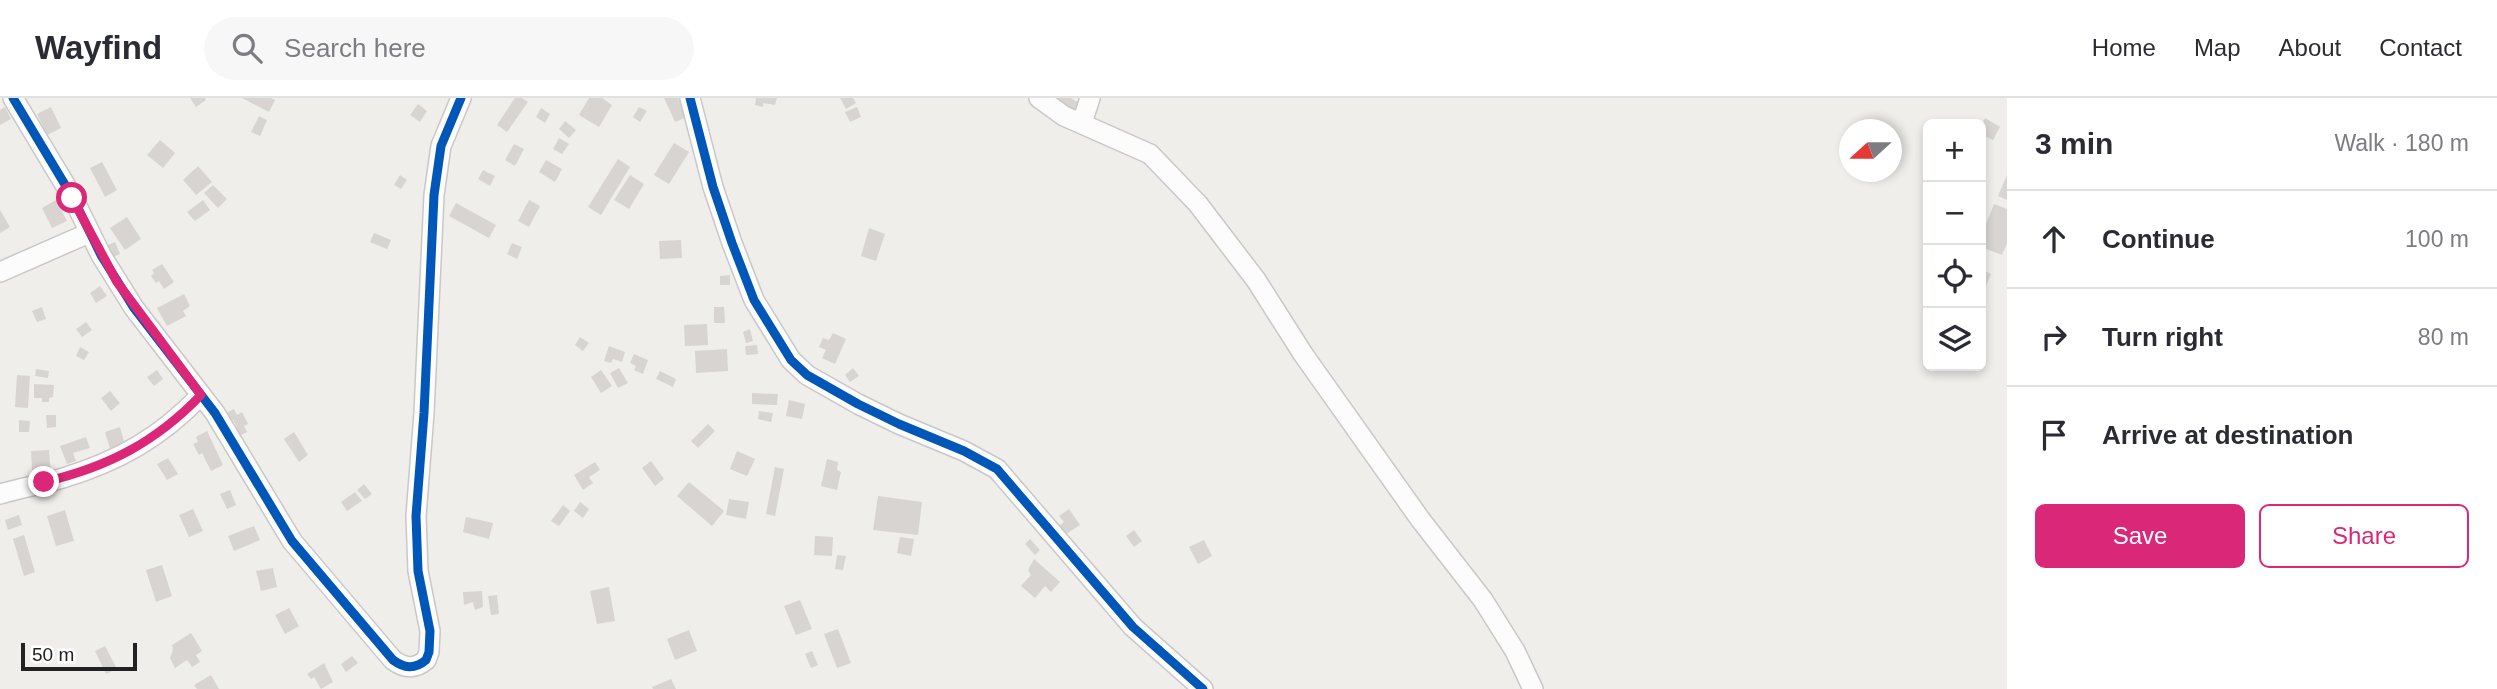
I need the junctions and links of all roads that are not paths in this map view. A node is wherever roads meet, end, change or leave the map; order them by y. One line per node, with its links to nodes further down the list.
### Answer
1 (13, 98): 7 (street)
2 (461, 98): 9 (street)
3 (690, 98): 11 (street)
4 (1039, 98): 6 (street)
5 (1090, 98): 6 (street)
6 (1082, 123): 12 (street)
7 (89, 233): 8 (street); 9 (street)
8 (0, 272)
9 (201, 395): 10 (street)
10 (0, 494)
11 (1203, 689)
12 (1533, 689)

